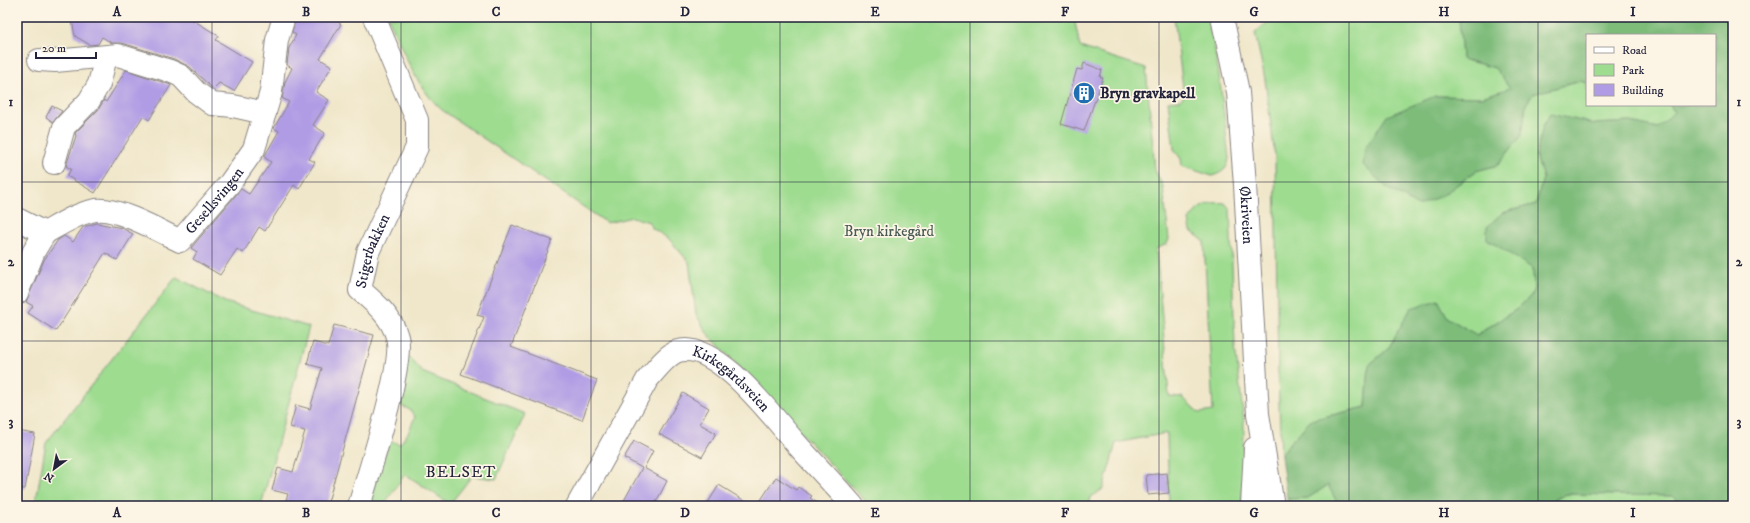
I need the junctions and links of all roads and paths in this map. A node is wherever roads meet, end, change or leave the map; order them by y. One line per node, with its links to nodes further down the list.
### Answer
1 (284, 17): 6 (street, Gesellsvingen)
2 (374, 17): 12 (street, Stigerbakken)
3 (1222, 17): 11 (street, Økriveien)
4 (106, 57): 5 (street); 6 (street); 7 (street)
5 (39, 60)
6 (265, 114): 9 (street, Gesellsvingen)
7 (54, 163)
8 (17, 219): 9 (street)
9 (45, 233): 10 (street)
10 (17, 293)
11 (1258, 414): 15 (street, Økriveien); 16 (street, Økriveien)
12 (359, 506)
13 (577, 506): 14 (street, Kirkegårdsveien)
14 (853, 506)
15 (1252, 506)
16 (1273, 506)

